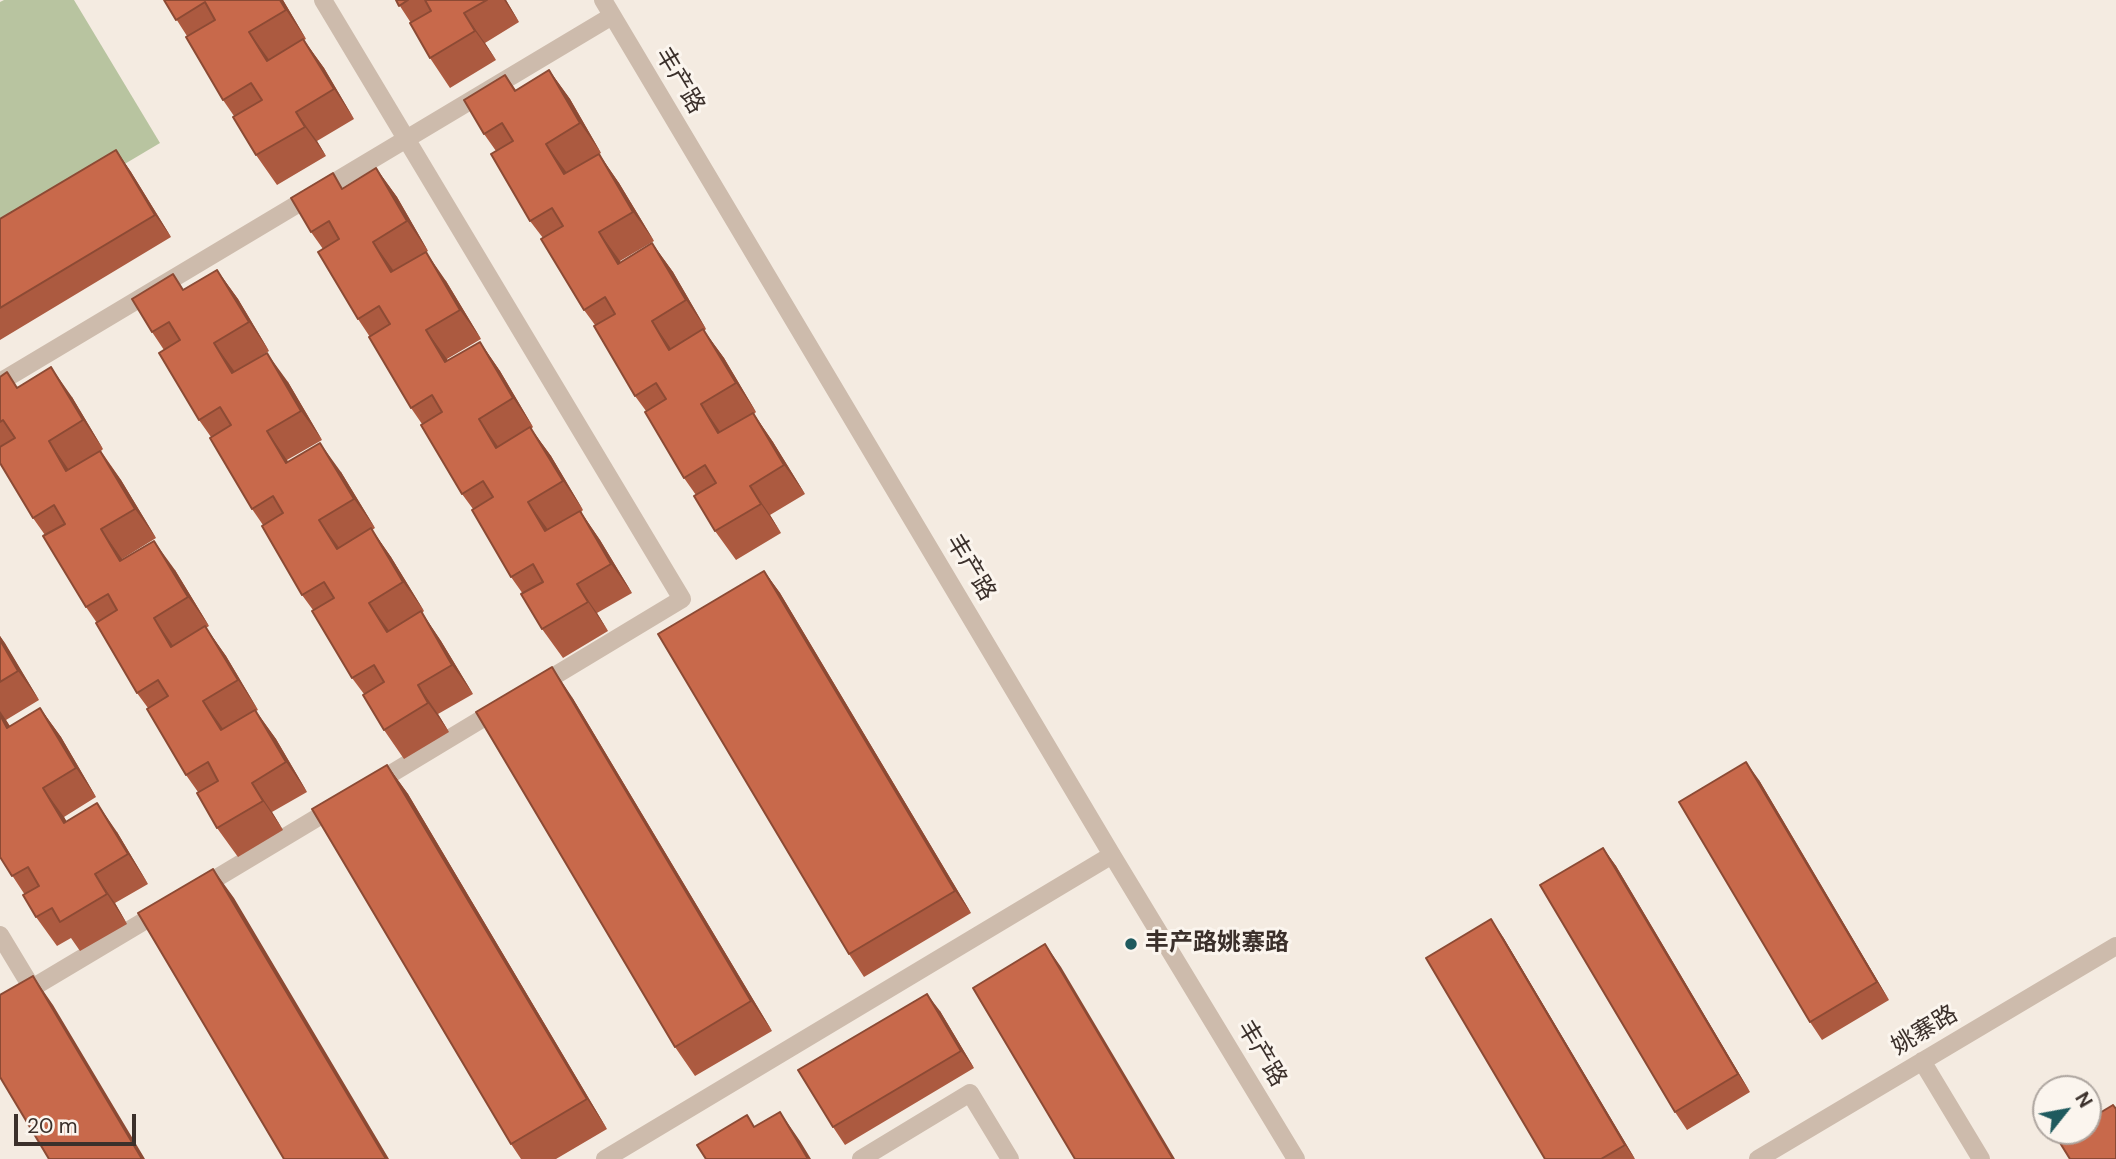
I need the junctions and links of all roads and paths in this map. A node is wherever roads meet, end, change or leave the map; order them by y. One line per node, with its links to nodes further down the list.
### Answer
1 (323, 0): 4 (street)
2 (603, 0): 3 (street, 丰产路)
3 (612, 16): 4 (street); 6 (street, 丰产路)
4 (407, 139): 5 (street); 7 (street)
5 (0, 382)
6 (1112, 855): 10 (street); 13 (street, 丰产路)
7 (0, 935)
8 (2116, 946): 9 (street, 姚寨路)
9 (1923, 1061): 14 (street, 姚寨路); 15 (street)
10 (605, 1159)
11 (861, 1159): 12 (street)
12 (1010, 1159)
13 (1296, 1159)
14 (1758, 1159)
15 (1980, 1159)

